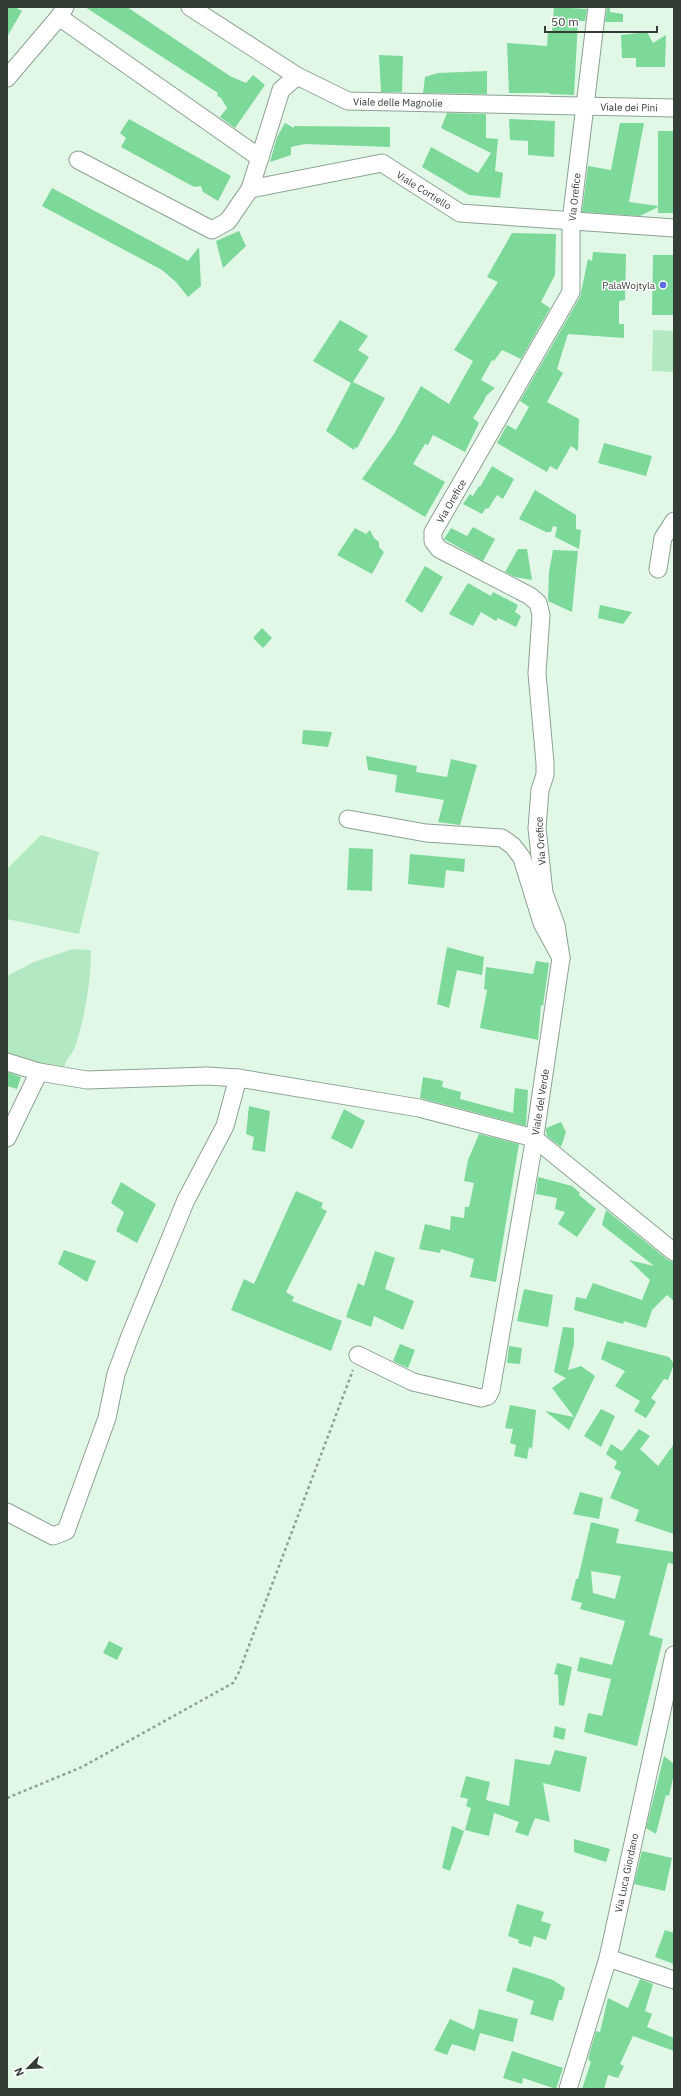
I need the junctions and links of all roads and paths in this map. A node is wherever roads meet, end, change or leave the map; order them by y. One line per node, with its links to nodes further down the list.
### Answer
1 (190, 7): 4 (street, Viale delle Magnolie)
2 (597, 7): 6 (street, Via Orefice)
3 (62, 12): 5 (street); 8 (street)
4 (297, 76): 6 (street, Viale delle Magnolie); 8 (street)
5 (7, 78)
6 (585, 106): 7 (street, Viale dei Pini); 11 (street, Via Orefice)
7 (674, 108)
8 (260, 158): 10 (street)
9 (78, 160): 10 (street)
10 (250, 189): 11 (street, Viale Cortiello)
11 (571, 220): 12 (street, Viale Cortiello); 16 (street, Via Orefice)
12 (674, 228)
13 (674, 521): 14 (street)
14 (658, 569)
15 (348, 819): 16 (street)
16 (561, 958): 21 (street, Viale del Verde)
17 (7, 1062): 18 (street)
18 (39, 1072): 19 (street); 20 (street)
19 (238, 1078): 21 (street); 24 (street)
20 (7, 1138)
21 (534, 1138): 22 (street); 23 (street, Viale del Verde)
22 (674, 1252)
23 (358, 1355): 26 (path)
24 (7, 1512)
25 (674, 1655): 27 (street, Via Luca Giordano)
26 (7, 1798)
27 (608, 1958): 28 (street); 29 (street, Via Luca Giordano)
28 (674, 1980)
29 (568, 2089)

